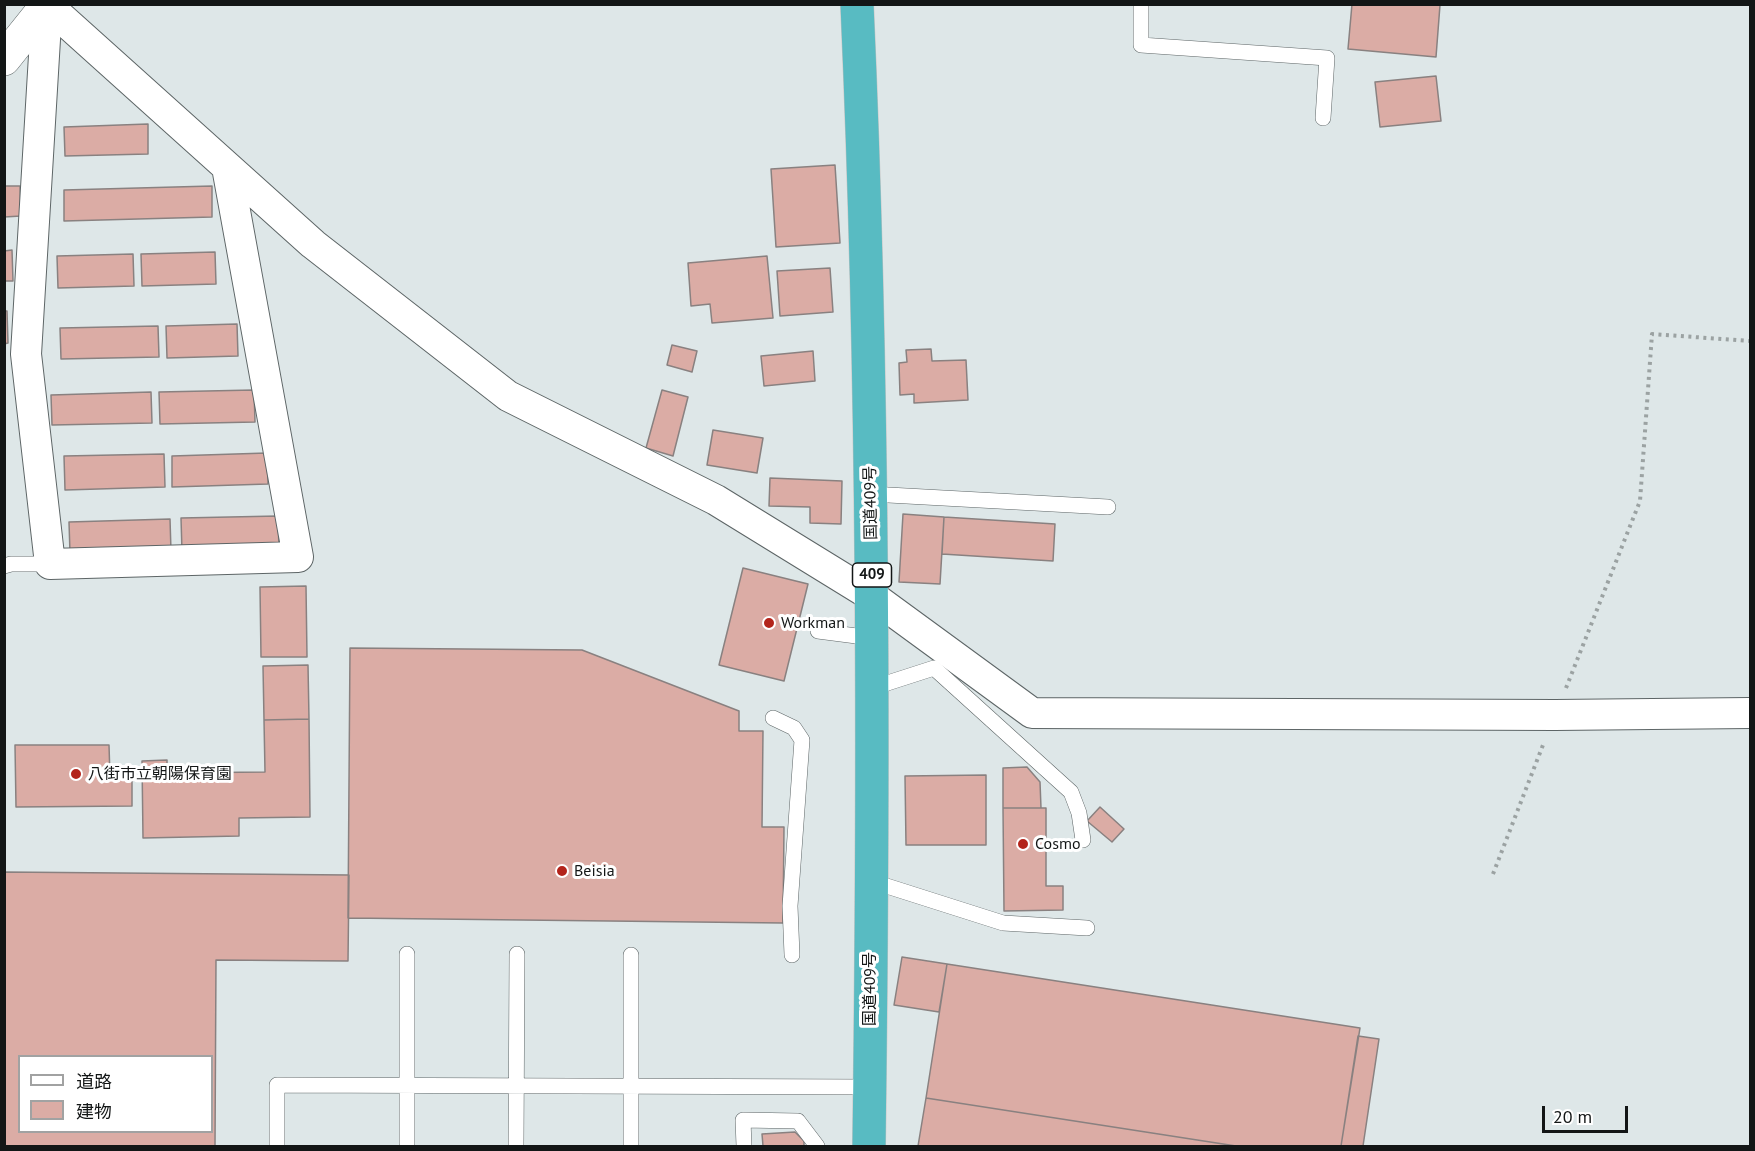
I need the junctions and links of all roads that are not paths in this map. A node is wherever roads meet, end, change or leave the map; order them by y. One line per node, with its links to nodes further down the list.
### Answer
1 (857, 4): 7 (highway, 国道409号 / 409)
2 (1141, 4): 5 (lane)
3 (47, 5): 4 (street); 6 (street); 9 (street)
4 (4, 59)
5 (1323, 118)
6 (226, 167): 9 (street); 11 (street)
7 (870, 494): 8 (lane); 11 (highway, 国道409号 / 409)
8 (1108, 507)
9 (50, 564): 10 (lane)
10 (4, 566)
11 (873, 596): 13 (highway, 国道409号 / 409); 15 (street)
12 (818, 631): 13 (lane)
13 (872, 639): 14 (highway, 国道409号 / 409)
14 (872, 688): 17 (lane); 18 (highway, 国道409号 / 409)
15 (1750, 713)
16 (773, 718): 23 (lane)
17 (1083, 840)
18 (871, 881): 19 (lane); 27 (highway, 国道409号 / 409)
19 (1087, 928)
20 (407, 954): 24 (lane)
21 (517, 954): 25 (lane)
22 (631, 955): 26 (lane)
23 (792, 955)
24 (407, 1086): 25 (lane); 28 (lane); 29 (lane)
25 (516, 1086): 26 (lane); 30 (lane)
26 (631, 1086): 27 (lane); 31 (lane)
27 (870, 1088): 34 (highway, 国道409号 / 409)
28 (407, 1144)
29 (277, 1146)
30 (516, 1146)
31 (631, 1146)
32 (744, 1146): 33 (lane)
33 (817, 1146)
34 (869, 1146)

